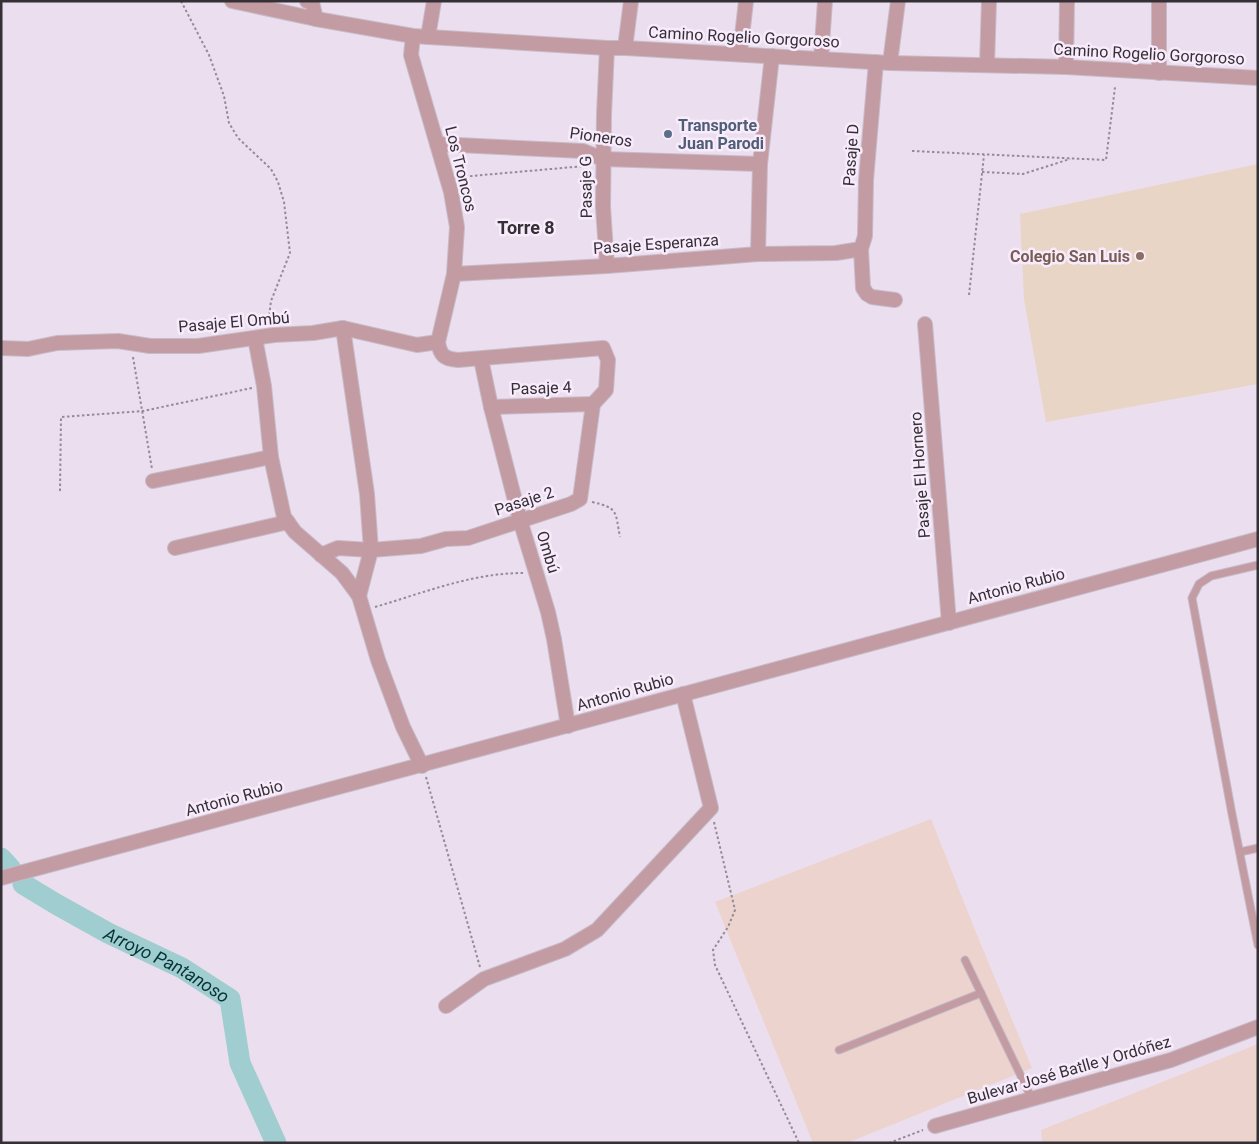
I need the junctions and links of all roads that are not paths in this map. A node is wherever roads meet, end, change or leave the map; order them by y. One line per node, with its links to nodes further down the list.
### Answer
1 (232, 1): 12 (street, Camino Rogelio Gorgoroso)
2 (307, 1): 12 (street)
3 (319, 1): 12 (lane)
4 (434, 1): 14 (street)
5 (630, 1): 16 (street)
6 (746, 1): 17 (street)
7 (825, 1): 19 (street)
8 (898, 1): 20 (street, Pasaje D)
9 (989, 1): 21 (street)
10 (1067, 1): 22 (street)
11 (1159, 1): 23 (street)
12 (316, 19): 13 (street, Camino Rogelio Gorgoroso)
13 (414, 36): 14 (street, Camino Rogelio Gorgoroso); 25 (street, Los Troncos)
14 (428, 37): 15 (street, Camino Rogelio Gorgoroso)
15 (607, 48): 16 (street, Camino Rogelio Gorgoroso); 26 (street, Pasaje G)
16 (626, 48): 17 (street, Camino Rogelio Gorgoroso)
17 (740, 54): 18 (street, Camino Rogelio Gorgoroso)
18 (772, 56): 19 (street, Camino Rogelio Gorgoroso); 27 (street)
19 (821, 58): 20 (street, Camino Rogelio Gorgoroso)
20 (884, 63): 21 (street, Camino Rogelio Gorgoroso); 28 (street, Pasaje D)
21 (987, 65): 22 (street, Camino Rogelio Gorgoroso)
22 (1066, 67): 23 (street, Camino Rogelio Gorgoroso)
23 (1160, 73): 24 (street, Camino Rogelio Gorgoroso)
24 (1258, 78)
25 (437, 144): 26 (street, Pioneros); 31 (street, Los Troncos)
26 (603, 159): 27 (street, Pioneros); 30 (street, Pasaje G)
27 (760, 164): 29 (street)
28 (861, 250): 29 (street, Pasaje Esperanza); 32 (street, Pasaje D)
29 (758, 254): 30 (street, Pasaje Esperanza)
30 (607, 266): 31 (street, Pasaje Esperanza)
31 (454, 274): 36 (street, Los Troncos)
32 (895, 300)
33 (926, 324): 51 (street, Pasaje El Hornero)
34 (343, 328): 35 (street, Pasaje El Ombú); 36 (street, Pasaje El Ombú); 47 (street)
35 (261, 337): 37 (street, Pasaje El Ombú); 41 (street)
36 (438, 342): 38 (street)
37 (1, 348)
38 (481, 358): 39 (street, Pasaje 2); 40 (street, Ombú)
39 (593, 404): 40 (street, Pasaje 4); 43 (street, Pasaje 2)
40 (491, 407): 43 (street, Ombú)
41 (271, 457): 42 (street); 44 (street)
42 (154, 481)
43 (520, 520): 47 (street, Pasaje 2); 53 (street, Ombú)
44 (288, 522): 46 (street); 48 (street)
45 (1258, 539): 51 (street, Antonio Rubio)
46 (175, 548)
47 (371, 550): 48 (street, Pasaje 2); 50 (street)
48 (321, 555): 50 (street)
49 (1258, 565): 56 (lane)
50 (361, 603): 54 (street)
51 (949, 623): 52 (street, Antonio Rubio)
52 (683, 694): 53 (street, Antonio Rubio); 61 (street)
53 (568, 726): 54 (street, Antonio Rubio)
54 (422, 766): 57 (street, Antonio Rubio)
55 (1258, 848): 56 (lane)
56 (1240, 852): 58 (lane)
57 (1, 878)
58 (1258, 945)
59 (965, 960): 60 (lane)
60 (980, 993): 63 (lane); 64 (lane)
61 (446, 1006)
62 (1258, 1027): 64 (street, Bulevar José Batlle y Ordóñez)
63 (839, 1050)
64 (1032, 1099): 65 (street, Bulevar José Batlle y Ordóñez)
65 (935, 1126)

